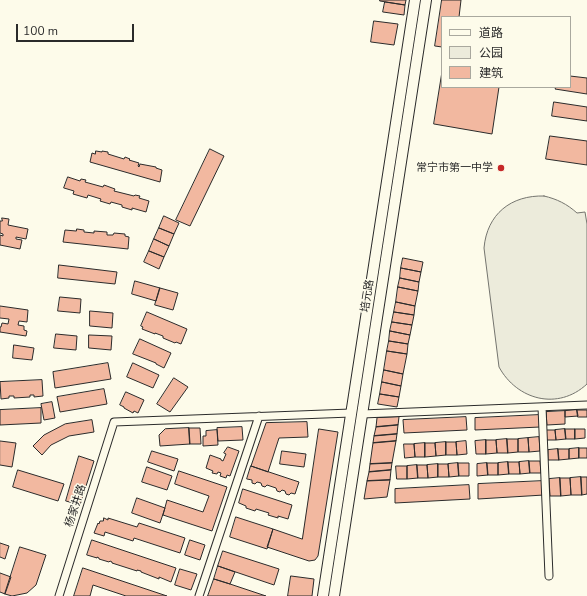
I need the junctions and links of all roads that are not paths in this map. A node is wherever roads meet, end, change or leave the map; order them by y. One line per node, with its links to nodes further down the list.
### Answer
1 (415, 0): 5 (main road, 培元路)
2 (426, 0): 6 (main road, 培元路)
3 (587, 405): 4 (street)
4 (542, 408): 6 (street); 8 (street)
5 (351, 413): 7 (street); 11 (main road, 培元路)
6 (362, 414): 12 (main road, 培元路)
7 (259, 416): 9 (street, 杨家井路); 10 (street)
8 (549, 576)
9 (59, 596)
10 (199, 596)
11 (323, 596)
12 (334, 596)

